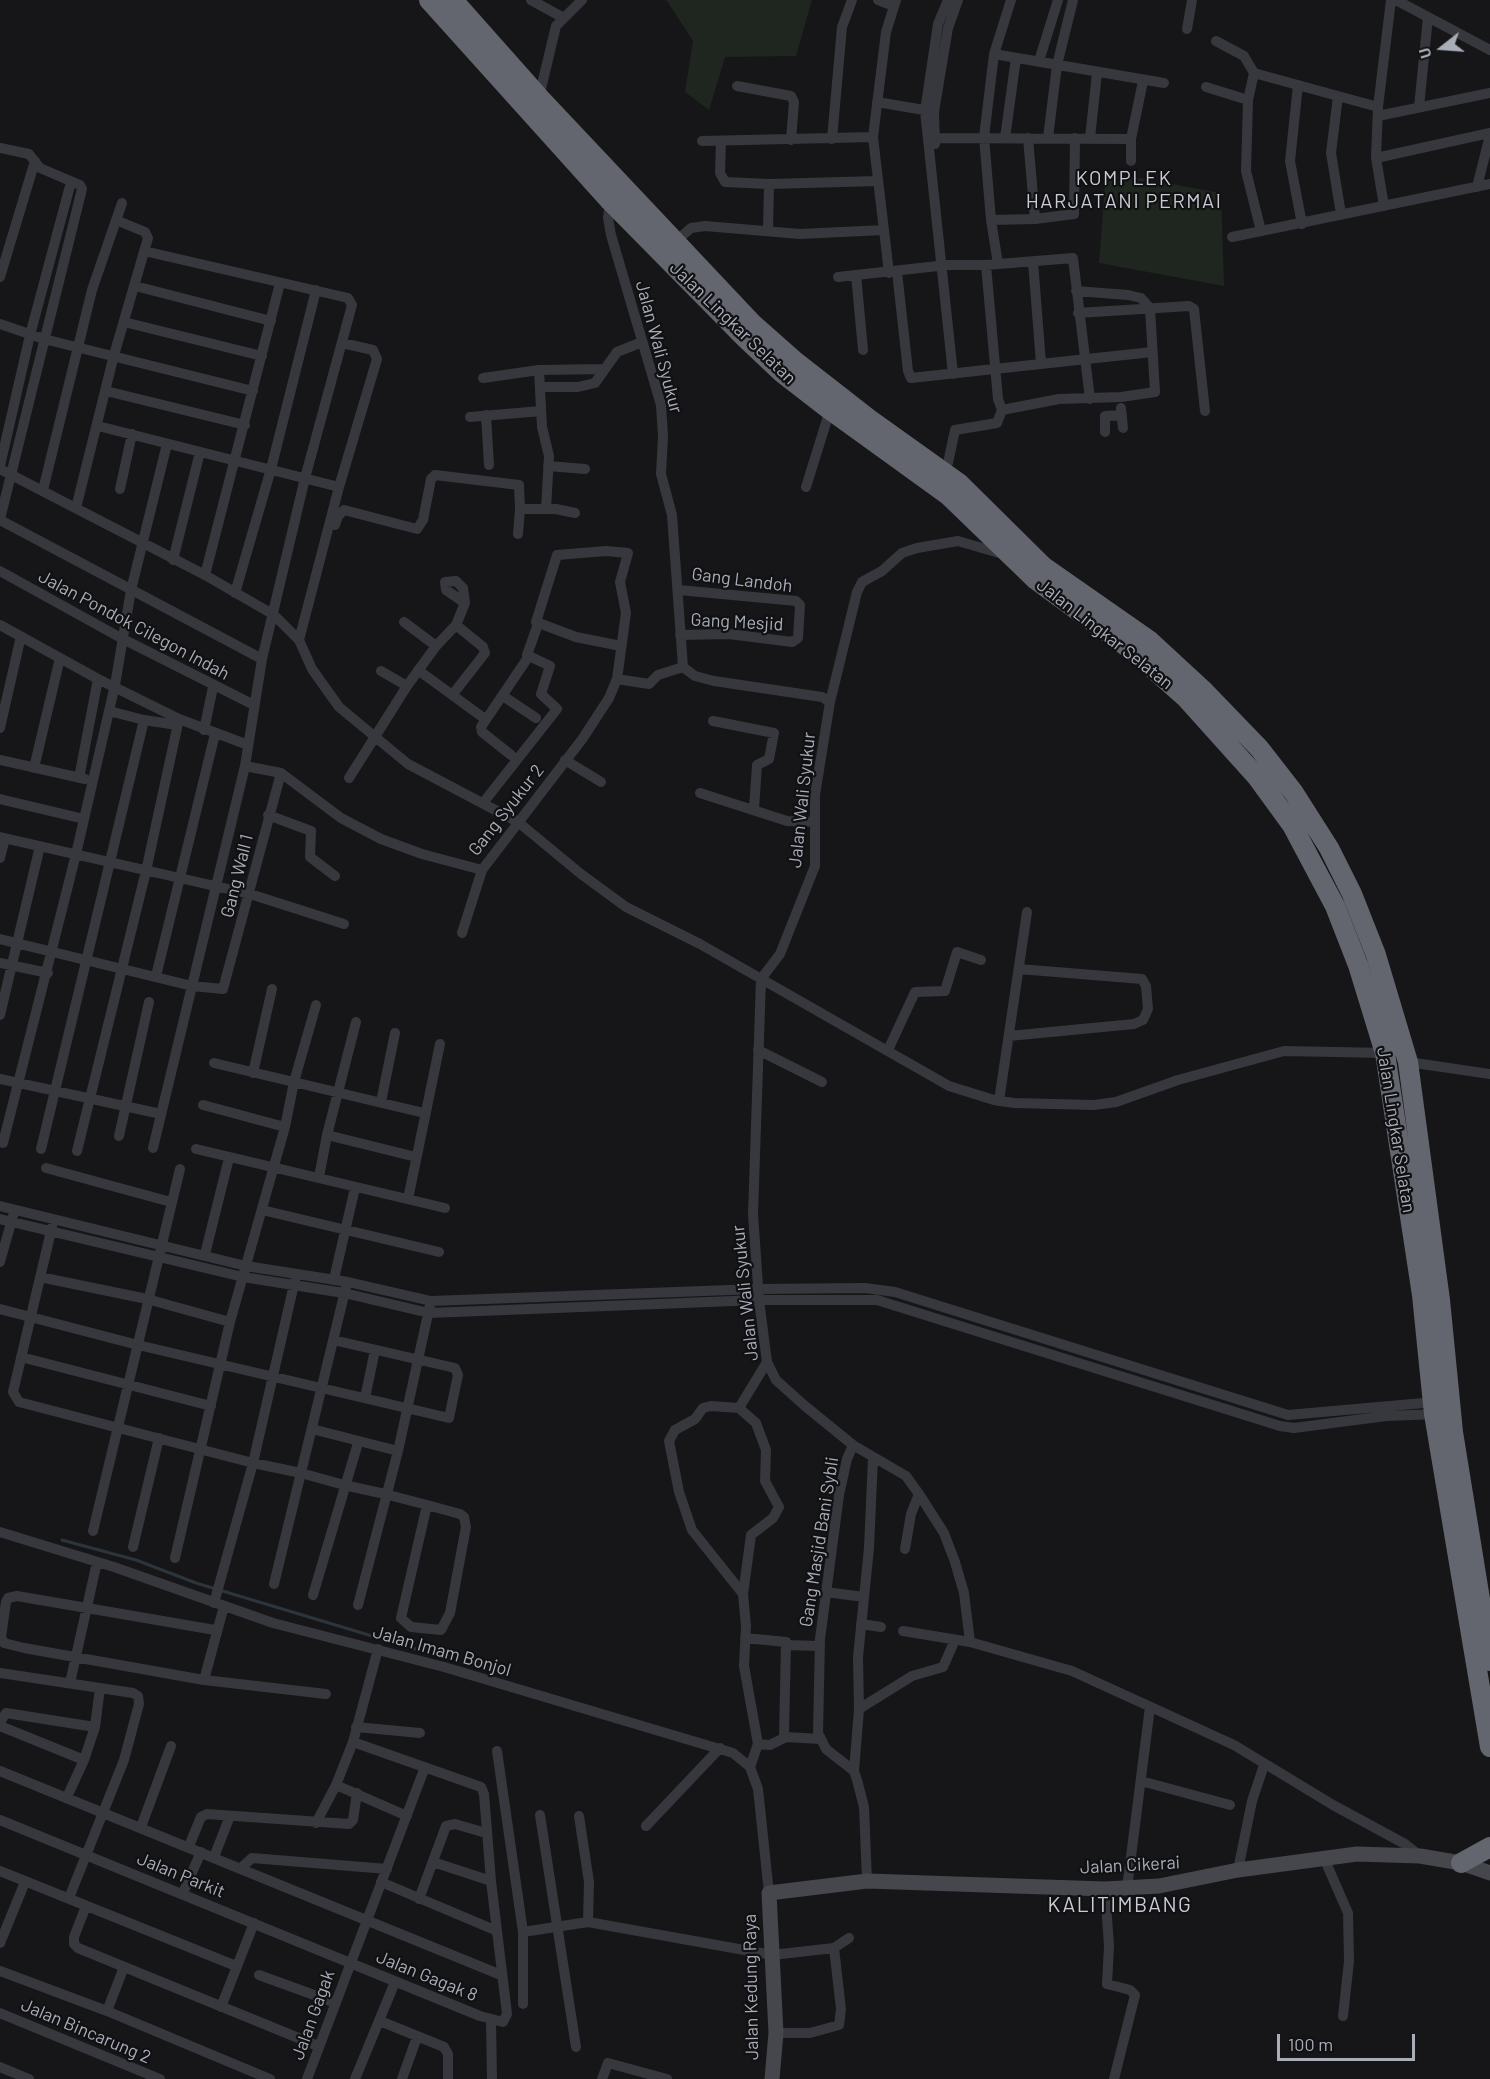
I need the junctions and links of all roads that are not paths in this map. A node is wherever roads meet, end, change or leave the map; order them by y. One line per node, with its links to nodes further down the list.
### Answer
1 (429, 0): 63 (highway, Jalan Lingkar Selatan)
2 (453, 0): 34 (highway, Jalan Lingkar Selatan)
3 (531, 0): 16 (street)
4 (582, 0): 16 (street)
5 (852, 0): 49 (street)
6 (878, 0): 15 (street)
7 (948, 0): 38 (street)
8 (958, 0): 38 (street)
9 (1011, 0): 21 (street)
10 (1058, 0): 23 (street)
11 (1072, 0): 24 (street)
12 (1192, 0): 18 (street)
13 (1391, 0): 39 (street)
14 (1396, 0): 17 (street)
15 (895, 3): 36 (street)
16 (562, 17): 34 (street)
17 (1428, 17): 20 (street); 37 (street)
18 (1187, 29)
19 (1216, 41): 26 (street)
20 (1490, 50)
21 (994, 54): 22 (street); 42 (street)
22 (1016, 58): 23 (street); 44 (street)
23 (1039, 61): 24 (street)
24 (1057, 65): 25 (street); 46 (street)
25 (1097, 73): 27 (street); 48 (street)
26 (1254, 73): 29 (street); 35 (street)
27 (1143, 81): 28 (street); 50 (street)
28 (1164, 83)
29 (1298, 85): 33 (street); 70 (street)
30 (737, 86): 51 (street)
31 (1206, 87): 35 (street)
32 (1490, 93): 37 (street)
33 (1338, 96): 39 (street); 66 (street)
34 (539, 97): 75 (highway, Jalan Lingkar Selatan)
35 (1248, 100): 73 (street)
36 (877, 102): 38 (street); 41 (street)
37 (1419, 107): 39 (street)
38 (929, 111): 43 (street)
39 (1378, 111): 55 (street)
40 (1490, 134): 55 (street); 62 (street)
41 (873, 137): 49 (street); 58 (street)
42 (984, 137): 43 (street); 44 (street); 69 (street)
43 (931, 138): 79 (street)
44 (1005, 138): 45 (street)
45 (1028, 138): 46 (street); 67 (street)
46 (1048, 138): 47 (street)
47 (1075, 138): 48 (street); 67 (street)
48 (1090, 138): 50 (street)
49 (831, 139): 51 (street)
50 (1131, 139): 57 (street)
51 (792, 140): 53 (street)
52 (702, 141): 53 (street)
53 (721, 141): 60 (street)
54 (0, 147): 56 (street)
55 (1377, 158): 65 (street)
56 (34, 161): 59 (street); 82 (street)
57 (1131, 161)
58 (878, 181): 60 (street); 71 (street)
59 (75, 184): 93 (street); 94 (street)
60 (769, 184): 72 (street)
61 (1490, 184): 62 (street)
62 (1478, 187): 65 (street)
63 (609, 201): 95 (street, Jalan Wali Syukur); 114 (highway, Jalan Lingkar Selatan)
64 (122, 203): 68 (street)
65 (1384, 206): 66 (street)
66 (1341, 214): 70 (street)
67 (1035, 219): 69 (street)
68 (116, 220): 76 (street); 97 (street)
69 (991, 220): 78 (street)
70 (1302, 224): 73 (street)
71 (884, 230): 72 (street); 80 (street)
72 (768, 231): 75 (street)
73 (1261, 231): 74 (street)
74 (1232, 237)
75 (675, 242): 122 (highway, Jalan Lingkar Selatan)
76 (144, 250): 84 (street); 85 (street)
77 (1033, 261): 78 (street); 87 (street); 103 (street)
78 (992, 265): 79 (street); 106 (street)
79 (944, 268): 80 (street); 107 (street)
80 (893, 272): 81 (street); 107 (street)
81 (856, 275): 83 (street); 98 (street)
82 (0, 277)
83 (838, 277)
84 (280, 283): 86 (street); 90 (street)
85 (135, 286): 90 (street); 91 (street)
86 (316, 290): 96 (street); 134 (street)
87 (1076, 291): 88 (street); 89 (street)
88 (1150, 308): 89 (street); 99 (street); 117 (street)
89 (1078, 313): 102 (street)
90 (271, 321): 101 (street)
91 (124, 322): 100 (street); 101 (street)
92 (0, 324): 93 (street)
93 (30, 335): 94 (street); 133 (street)
94 (44, 339): 97 (street); 136 (street)
95 (642, 342): 104 (street); 155 (street, Jalan Wali Syukur)
96 (342, 343): 137 (street); 138 (street)
97 (77, 347): 100 (street); 141 (street)
98 (863, 350)
99 (1152, 352): 102 (street); 112 (street)
100 (114, 356): 110 (street); 111 (street)
101 (262, 356): 111 (street)
102 (1086, 358): 103 (street); 113 (street)
103 (1041, 363): 106 (street)
104 (603, 369): 105 (street); 109 (street)
105 (539, 370): 108 (street); 109 (street)
106 (997, 371): 107 (street); 115 (street)
107 (953, 374)
108 (483, 378)
109 (540, 387): 116 (street)
110 (106, 390): 121 (street); 123 (street)
111 (253, 391): 121 (street)
112 (1121, 397): 113 (street); 119 (street)
113 (1090, 399): 115 (street)
114 (830, 410): 122 (highway, Jalan Lingkar Selatan); 139 (street)
115 (1002, 410): 130 (street)
116 (541, 411): 118 (street); 132 (street)
117 (1205, 411)
118 (486, 415): 120 (street); 131 (street)
119 (1122, 415): 124 (street); 125 (street)
120 (470, 417)
121 (244, 425): 129 (street)
122 (865, 425): 149 (highway, Jalan Lingkar Selatan)
123 (98, 426): 126 (street); 142 (street)
124 (1123, 428)
125 (1105, 432)
126 (132, 435): 127 (street); 140 (street)
127 (167, 444): 128 (street); 148 (street)
128 (200, 452): 129 (street); 151 (street)
129 (235, 461): 134 (street); 153 (street)
130 (948, 463)
131 (489, 465)
132 (549, 466): 135 (street); 144 (street)
133 (0, 467): 136 (street)
134 (271, 469): 137 (street); 156 (street)
135 (585, 469)
136 (10, 476): 141 (street); 146 (street)
137 (305, 478): 138 (street); 158 (street)
138 (339, 487): 150 (street)
139 (806, 487)
140 (120, 489)
141 (43, 490): 142 (street)
142 (76, 508): 148 (street)
143 (520, 509): 144 (street); 147 (street); 150 (street)
144 (546, 509): 145 (street)
145 (574, 513)
146 (0, 520): 154 (street)
147 (518, 534)
148 (142, 544): 151 (street); 154 (street)
149 (1009, 548): 183 (street, Jalan Wali Syukur); 250 (highway, Jalan Lingkar Selatan); 251 (highway, Jalan Lingkar Selatan)
150 (323, 550): 166 (street)
151 (173, 560): 153 (street)
152 (0, 571): 165 (street, Jalan Pondok Cilegon Indah)
153 (205, 575): 156 (street)
154 (131, 590): 165 (street); 172 (street)
155 (679, 590): 163 (street, Jalan Wali Syukur); 167 (street, Gang Landoh)
156 (235, 592): 158 (street)
157 (465, 603): 162 (street)
158 (274, 615): 166 (street); 172 (street)
159 (404, 622): 168 (street)
160 (538, 624): 169 (street); 169 (street, Gang Syukur 2); 207 (street)
161 (0, 625): 164 (street)
162 (456, 625): 168 (street); 181 (street)
163 (680, 635): 167 (street, Gang Mesjid); 173 (street, Jalan Wali Syukur)
164 (21, 636): 170 (street); 191 (street)
165 (121, 638): 178 (street); 180 (street, Jalan Pondok Cilegon Indah)
166 (299, 639): 193 (street)
167 (792, 642)
168 (436, 646): 174 (street)
169 (621, 646): 177 (street, Gang Syukur 2)
170 (60, 658): 176 (street); 199 (street)
171 (527, 658): 182 (street)
172 (262, 659): 184 (street)
173 (683, 667): 177 (street); 183 (street)
174 (418, 670): 179 (street); 181 (street)
175 (381, 671): 179 (street)
176 (98, 679): 178 (street); 201 (street)
177 (617, 679): 197 (street, Gang Syukur 2)
178 (115, 685): 185 (street); 190 (street)
179 (407, 686): 193 (street)
180 (213, 687): 184 (street, Jalan Pondok Cilegon Indah); 192 (street)
181 (453, 694): 187 (street)
182 (503, 696): 186 (street); 187 (street)
183 (830, 702): 212 (street, Jalan Wali Syukur)
184 (254, 705): 194 (street)
185 (109, 711): 188 (street); 203 (street)
186 (536, 718)
187 (485, 719): 195 (street)
188 (144, 720): 190 (street); 217 (street)
189 (713, 721): 208 (street)
190 (178, 722): 192 (street); 219 (street)
191 (0, 728)
192 (209, 732): 194 (street); 221 (street)
193 (375, 735): 202 (street); 207 (street)
194 (248, 745): 198 (street)
195 (511, 755)
196 (0, 760): 199 (street)
197 (565, 760): 204 (street); 211 (street, Gang Syukur 2)
198 (245, 766): 200 (street, Gang Syukur 2); 222 (street)
199 (34, 768): 201 (street)
200 (281, 773): 209 (street, Gang Wall 1); 218 (street, Gang Syukur 2)
201 (79, 778): 203 (street)
202 (349, 778)
203 (92, 781): 210 (street)
204 (601, 782)
205 (700, 794): 208 (street)
206 (0, 800): 210 (street)
207 (483, 803): 211 (street)
208 (754, 809): 212 (street)
209 (268, 815): 220 (street); 223 (street, Gang Wall 1)
210 (84, 819): 215 (street)
211 (519, 822): 218 (street, Gang Syukur 2); 238 (street)
212 (815, 822): 238 (street, Jalan Wali Syukur)
213 (2, 838): 214 (street); 216 (street)
214 (40, 846): 215 (street); 228 (street)
215 (76, 854): 217 (street); 229 (street)
216 (0, 858)
217 (110, 862): 219 (street); 230 (street)
218 (482, 870): 226 (street)
219 (146, 871): 221 (street); 234 (street)
220 (335, 876)
221 (180, 879): 222 (street); 237 (street)
222 (217, 886): 223 (street); 239 (street)
223 (250, 894): 225 (street); 239 (street, Gang Wall 1)
224 (1027, 912): 235 (street)
225 (345, 924)
226 (462, 933)
227 (0, 939): 228 (street)
228 (18, 944): 229 (street); 233 (street)
229 (52, 952): 230 (street); 236 (street)
230 (87, 959): 234 (street); 259 (street)
231 (981, 960): 249 (street)
232 (0, 963): 233 (street)
233 (12, 966): 236 (street); 243 (street)
234 (121, 967): 237 (street); 261 (street)
235 (1019, 969): 246 (street); 246 (street)
236 (48, 973): 258 (street)
237 (156, 976): 239 (street)
238 (761, 979): 248 (street, Jalan Wali Syukur); 249 (street)
239 (192, 986): 267 (street)
240 (272, 989): 253 (street)
241 (149, 1002): 265 (street)
242 (316, 1005): 256 (street)
243 (0, 1015)
244 (356, 1022): 260 (street)
245 (395, 1033): 263 (street)
246 (1009, 1036): 262 (street)
247 (440, 1044): 266 (street)
248 (758, 1050): 257 (street); 305 (street, Jalan Wali Syukur)
249 (888, 1050): 262 (street)
250 (1385, 1053): 262 (street); 330 (highway, Jalan Lingkar Selatan)
251 (1408, 1062): 254 (street); 330 (highway, Jalan Lingkar Selatan)
252 (214, 1063): 253 (street)
253 (253, 1073): 256 (street)
254 (1490, 1074)
255 (0, 1079): 258 (street)
256 (294, 1082): 260 (street); 268 (street)
257 (822, 1082)
258 (20, 1083): 259 (street); 271 (street)
259 (56, 1091): 261 (street); 273 (street)
260 (337, 1092): 263 (street); 269 (street)
261 (90, 1100): 265 (street); 275 (street)
262 (999, 1101)
263 (381, 1102): 266 (street)
264 (203, 1106): 268 (street)
265 (127, 1108): 267 (street); 270 (street)
266 (424, 1113): 276 (street)
267 (161, 1114): 272 (street)
268 (285, 1127): 279 (street)
269 (327, 1135): 276 (street); 281 (street)
270 (119, 1136)
271 (3, 1143)
272 (153, 1148)
273 (41, 1149)
274 (196, 1149): 277 (street)
275 (76, 1151)
276 (416, 1157): 283 (street)
277 (229, 1158): 279 (street); 296 (street)
278 (46, 1168): 284 (street)
279 (274, 1168): 281 (street); 288 (street)
280 (180, 1169): 284 (street)
281 (320, 1177): 282 (street)
282 (355, 1188): 283 (street); 292 (street)
283 (408, 1199): 286 (street)
284 (171, 1202): 294 (street)
285 (0, 1206): 287 (street)
286 (445, 1208)
287 (15, 1209): 290 (street); 291 (street)
288 (262, 1210): 292 (street); 299 (street)
289 (0, 1219): 291 (street)
290 (54, 1219): 293 (street); 294 (street)
291 (12, 1222): 293 (street); 298 (street)
292 (344, 1229): 295 (street); 302 (street)
293 (51, 1231): 297 (street); 301 (street)
294 (162, 1244): 296 (street); 297 (street)
295 (439, 1252)
296 (205, 1254): 299 (street)
297 (159, 1256): 299 (street); 307 (street)
298 (0, 1262)
299 (245, 1271): 300 (street); 304 (street); 315 (street)
300 (297, 1274): 302 (street); 304 (street)
301 (40, 1277): 307 (street); 314 (street)
302 (334, 1279): 303 (street)
303 (348, 1282): 306 (street); 310 (street)
304 (294, 1286): 306 (street); 323 (street)
305 (758, 1288): 308 (street); 309 (street, Jalan Wali Syukur); 330 (street)
306 (344, 1293): 313 (street); 316 (street)
307 (147, 1299): 315 (street); 317 (street)
308 (489, 1299): 310 (street); 312 (street)
309 (759, 1300): 312 (street); 321 (street, Jalan Wali Syukur); 330 (street)
310 (431, 1301): 313 (street)
311 (0, 1309): 314 (street)
312 (489, 1311): 313 (street)
313 (429, 1312): 320 (street)
314 (30, 1317): 317 (street); 319 (street)
315 (231, 1322): 322 (street)
316 (333, 1340): 318 (street); 325 (street)
317 (138, 1345): 322 (street); 324 (street)
318 (375, 1350): 320 (street); 326 (street)
319 (21, 1357): 324 (street); 331 (street)
320 (417, 1359): 329 (street); 329 (street)
321 (767, 1362): 328 (street); 335 (street, Jalan Wali Syukur)
322 (222, 1363): 323 (street); 327 (street)
323 (274, 1377): 325 (street); 339 (street)
324 (127, 1385): 327 (street); 331 (street)
325 (323, 1387): 326 (street); 332 (street)
326 (365, 1398): 329 (street)
327 (211, 1407): 336 (street)
328 (739, 1408): 353 (street); 353 (street)
329 (406, 1409): 337 (street)
330 (1441, 1409): 370 (highway, Jalan Lingkar Selatan); 387 (highway, Jalan Lingkar Selatan)
331 (119, 1428): 333 (street); 345 (street)
332 (312, 1429): 334 (street); 340 (street)
333 (159, 1438): 336 (street); 347 (street)
334 (358, 1443): 337 (street); 341 (street)
335 (853, 1445): 338 (street, Jalan Wali Syukur); 352 (street, Gang Masjid Bani Sybli)
336 (202, 1450): 339 (street); 349 (street)
337 (398, 1451): 342 (street)
338 (873, 1458): 343 (street, Jalan Wali Syukur); 355 (street)
339 (253, 1463): 340 (street); 356 (street)
340 (301, 1473): 341 (street); 351 (street)
341 (344, 1485): 342 (street); 354 (street)
342 (385, 1494): 344 (street); 357 (street)
343 (919, 1494): 348 (street); 365 (street, Jalan Wali Syukur)
344 (427, 1505): 344 (street)
345 (93, 1531)
346 (0, 1532): 350 (street, Jalan Imam Bonjol)
347 (133, 1547)
348 (905, 1549)
349 (175, 1558)
350 (97, 1562): 356 (street, Jalan Imam Bonjol); 358 (street)
351 (274, 1584)
352 (826, 1592): 355 (street); 367 (street, Gang Masjid Bani Sybli)
353 (743, 1594): 363 (street)
354 (313, 1595)
355 (864, 1596): 359 (street)
356 (219, 1601): 361 (street); 368 (street, Jalan Imam Bonjol)
357 (358, 1605)
358 (87, 1608): 361 (street); 369 (street); 369 (street)
359 (861, 1624): 360 (street); 377 (street)
360 (881, 1628)
361 (215, 1630): 372 (street)
362 (903, 1631): 364 (street)
363 (745, 1638): 366 (street); 385 (street)
364 (955, 1640): 365 (street); 377 (street)
365 (970, 1642): 376 (street)
366 (786, 1643): 367 (street); 382 (street)
367 (819, 1646): 383 (street, Gang Masjid Bani Sybli)
368 (378, 1650): 380 (street); 388 (street, Jalan Imam Bonjol)
369 (75, 1656): 372 (street); 373 (street)
370 (1490, 1661)
371 (0, 1673): 373 (street)
372 (204, 1680): 375 (street)
373 (70, 1683): 374 (street)
374 (100, 1688): 379 (street); 401 (street)
375 (326, 1694)
376 (1150, 1707): 392 (street); 396 (street)
377 (859, 1709): 395 (street)
378 (0, 1724): 379 (street); 390 (street)
379 (95, 1727): 390 (street)
380 (356, 1727): 381 (street); 384 (street)
381 (420, 1733)
382 (784, 1737): 383 (street); 385 (street)
383 (820, 1738): 395 (street)
384 (352, 1742): 393 (street); 397 (street)
385 (758, 1745): 391 (street)
386 (171, 1746): 409 (street)
387 (1490, 1747)
388 (720, 1748): 391 (street, Jalan Imam Bonjol); 408 (street)
389 (497, 1751): 442 (street)
390 (84, 1760): 399 (street)
391 (752, 1763): 432 (street)
392 (1264, 1765): 415 (street); 422 (street)
393 (425, 1767): 404 (street, Jalan Gagak); 410 (street)
394 (0, 1771): 399 (street)
395 (854, 1771): 428 (street)
396 (1141, 1781): 400 (street); 429 (street)
397 (336, 1785): 398 (street); 407 (street)
398 (357, 1793): 404 (street); 407 (street)
399 (67, 1797): 401 (street)
400 (1230, 1805)
401 (104, 1814): 409 (street); 414 (street)
402 (540, 1815): 440 (street)
403 (230, 1816): 407 (street); 411 (street); 416 (street)
404 (407, 1816): 421 (street, Jalan Gagak)
405 (579, 1816): 438 (street)
406 (0, 1820): 414 (street, Jalan Parkit)
407 (316, 1823)
408 (646, 1826)
409 (141, 1827): 411 (street)
410 (486, 1833): 418 (street); 425 (street)
411 (189, 1846): 413 (street)
412 (1490, 1847): 419 (highway)
413 (201, 1852): 416 (street); 431 (street)
414 (86, 1855): 431 (street, Jalan Parkit); 433 (street)
415 (1420, 1856): 417 (street, Jalan Cikerai); 419 (street, Jalan Cikerai)
416 (214, 1857): 420 (street)
417 (1324, 1858): 422 (street, Jalan Cikerai); 459 (street)
418 (433, 1862): 425 (street); 434 (street)
419 (1461, 1863): 424 (street, Jalan Cikerai)
420 (241, 1868): 421 (street); 437 (street)
421 (387, 1869): 427 (street, Jalan Gagak)
422 (1238, 1870): 429 (street, Jalan Cikerai)
423 (0, 1871): 426 (street)
424 (1490, 1873)
425 (491, 1881): 441 (street)
426 (25, 1882): 433 (street); 436 (street)
427 (381, 1882): 434 (street); 437 (street, Jalan Gagak)
428 (857, 1884): 430 (street, Jalan Cikerai); 432 (street, Jalan Cikerai)
429 (1127, 1887): 430 (street, Jalan Cikerai)
430 (1105, 1889): 479 (street)
431 (183, 1893): 439 (street, Jalan Parkit)
432 (769, 1893): 446 (street, Jalan Kedung Raya)
433 (69, 1898): 435 (street)
434 (419, 1899): 441 (street)
435 (86, 1906): 448 (street); 449 (street)
436 (4, 1916): 444 (street)
437 (366, 1919): 447 (street, Jalan Gagak); 452 (street)
438 (588, 1922): 440 (street); 446 (street)
439 (254, 1923): 447 (street, Jalan Parkit); 448 (street)
440 (556, 1927): 442 (street); 465 (street)
441 (497, 1931): 452 (street)
442 (523, 1932): 455 (street)
443 (849, 1938): 445 (street)
444 (0, 1943)
445 (834, 1948): 446 (street); 462 (street)
446 (772, 1955): 462 (street, Jalan Kedung Raya)
447 (350, 1962): 453 (street, Jalan Gagak 8); 454 (street, Jalan Gagak)
448 (236, 1966): 456 (street)
449 (124, 1967): 456 (street); 457 (street)
450 (0, 1971): 457 (street)
451 (259, 1975): 454 (street)
452 (501, 1975): 460 (street)
453 (395, 1982): 460 (street, Jalan Gagak 8); 461 (street)
454 (336, 2003): 464 (street, Jalan Gagak)
455 (523, 2004)
456 (220, 2007): 464 (street)
457 (107, 2011): 470 (street)
458 (0, 2013): 467 (street, Jalan Bincarung 2)
459 (1343, 2016)
460 (492, 2020): 475 (street)
461 (380, 2021): 463 (street); 472 (street)
462 (776, 2032): 478 (street, Jalan Kedung Raya)
463 (417, 2037): 473 (street); 474 (street)
464 (318, 2046): 471 (street, Jalan Gagak)
465 (576, 2047)
466 (0, 2067): 468 (street)
467 (139, 2075): 469 (street, Jalan Bincarung 2)
468 (29, 2079)
469 (160, 2079)
470 (270, 2079)
471 (306, 2079)
472 (355, 2079)
473 (402, 2079)
474 (448, 2079)
475 (492, 2079)
476 (602, 2079): 477 (street)
477 (667, 2079)
478 (772, 2079)
479 (1114, 2079)

